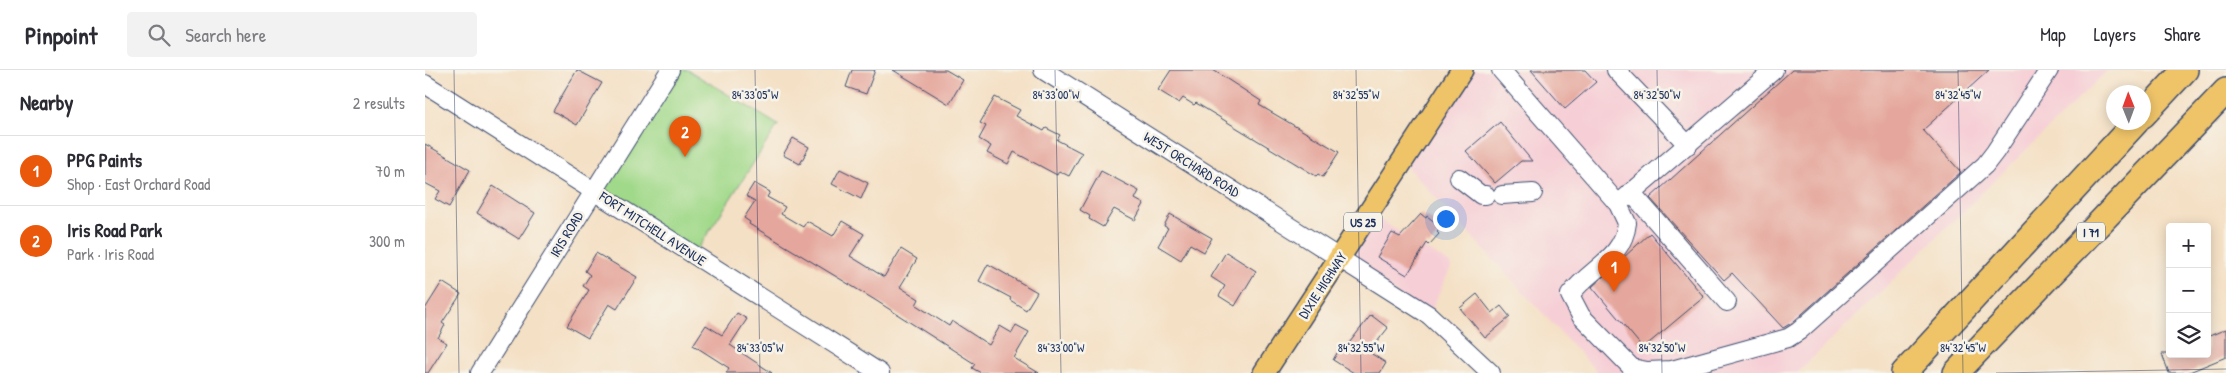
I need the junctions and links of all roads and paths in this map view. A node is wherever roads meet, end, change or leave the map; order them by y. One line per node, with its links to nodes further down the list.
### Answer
1 (670, 70): 15 (street, IRIS ROAD)
2 (1043, 70): 19 (street, WEST ORCHARD ROAD)
3 (1462, 70): 19 (main road, DIXIE HIGHWAY / US 25)
4 (1501, 70): 18 (street)
5 (1616, 70): 13 (street)
6 (1774, 70): 13 (street)
7 (2049, 70): 18 (street)
8 (2185, 70): 11 (highway)
9 (425, 84): 15 (street, FORT MITCHELL AVENUE)
10 (2226, 91): 26 (highway, I 71)
11 (2151, 106)
12 (2129, 130): 25 (highway)
13 (1688, 145): 16 (street)
14 (1459, 178): 17 (street)
15 (593, 190): 21 (street, IRIS ROAD); 22 (street, FORT MITCHELL AVENUE)
16 (1631, 192): 18 (street); 20 (street)
17 (1533, 193)
18 (1617, 204)
19 (1340, 257): 23 (main road, DIXIE HIGHWAY / US 25); 24 (street, WEST ORCHARD ROAD)
20 (1727, 302)
21 (480, 373)
22 (880, 373)
23 (1264, 373)
24 (1491, 373)
25 (1904, 373)
26 (1956, 373)

